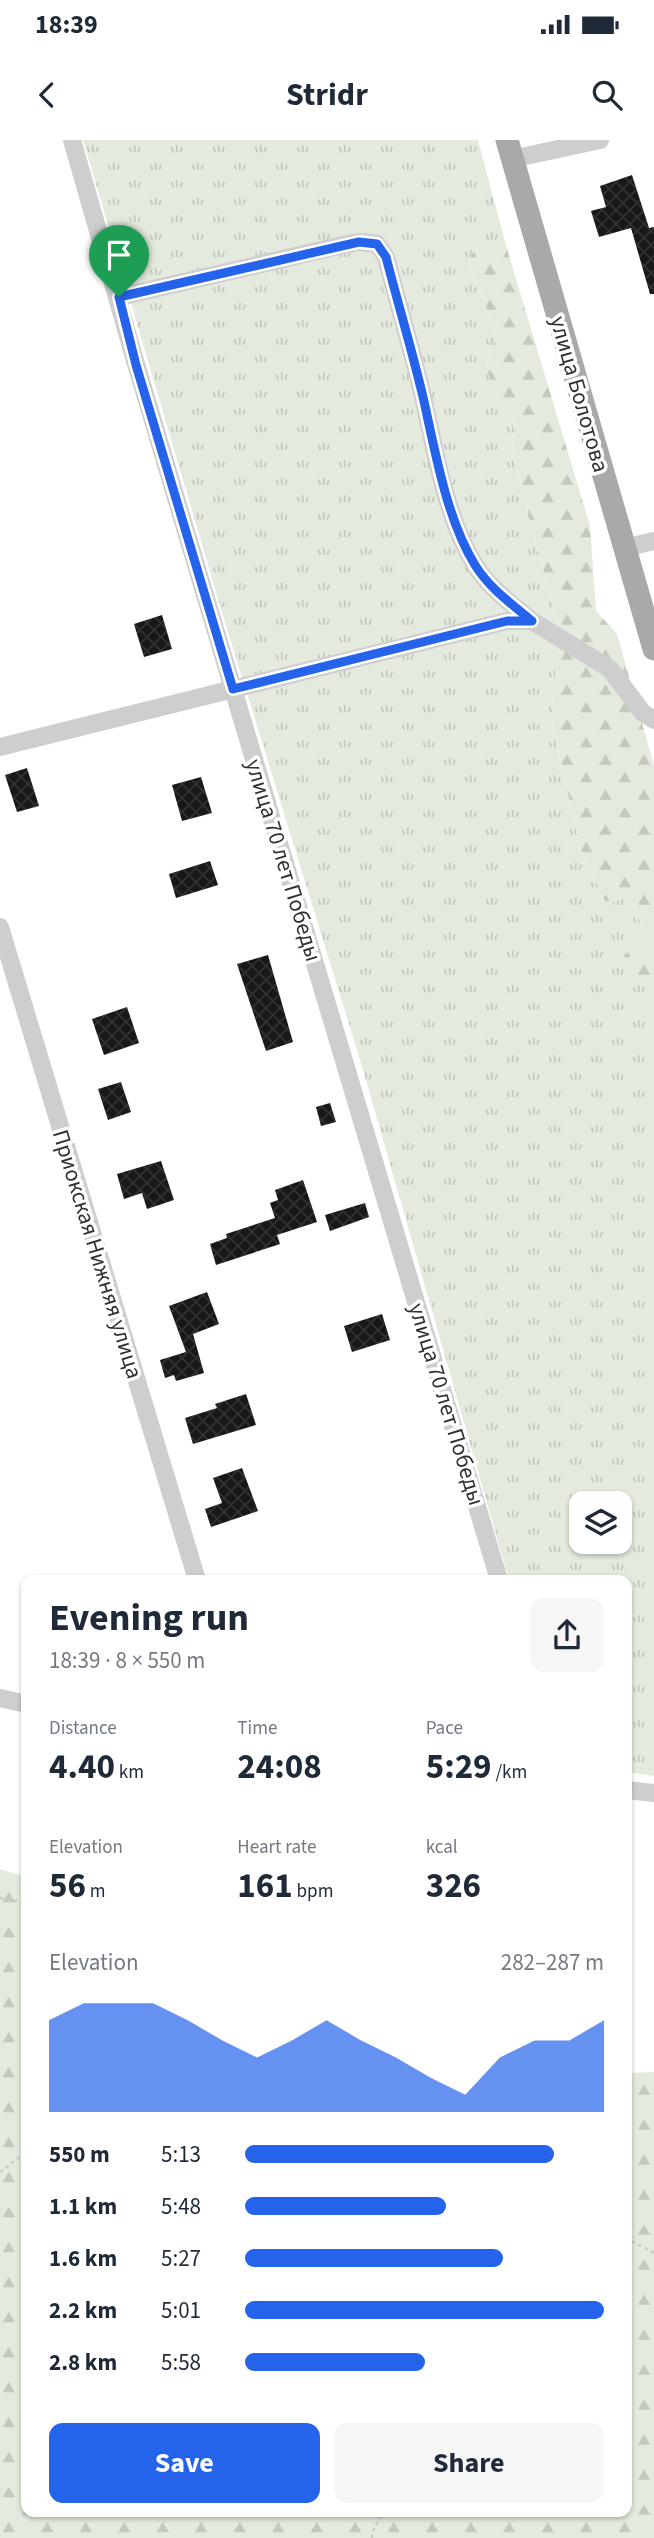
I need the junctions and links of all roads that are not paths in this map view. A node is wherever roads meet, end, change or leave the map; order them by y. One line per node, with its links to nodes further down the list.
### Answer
1 (72, 140): 4 (street, улица 70 лет Победы)
2 (600, 140): 3 (street)
3 (509, 150): 6 (main road, улица Болотова)
4 (119, 297): 7 (street); 9 (street, улица 70 лет Победы)
5 (654, 541): 6 (street)
6 (624, 548): 8 (main road, улица Болотова)
7 (532, 621): 9 (street); 10 (street)
8 (654, 649)
9 (233, 689): 11 (street); 14 (street, улица 70 лет Победы)
10 (654, 720)
11 (0, 747)
12 (0, 927): 13 (street, Приокская Нижняя улица)
13 (195, 1575)
14 (498, 1575)
15 (0, 1698): 16 (street)
16 (21, 1703)
17 (632, 1791): 18 (street)
18 (654, 1793)

